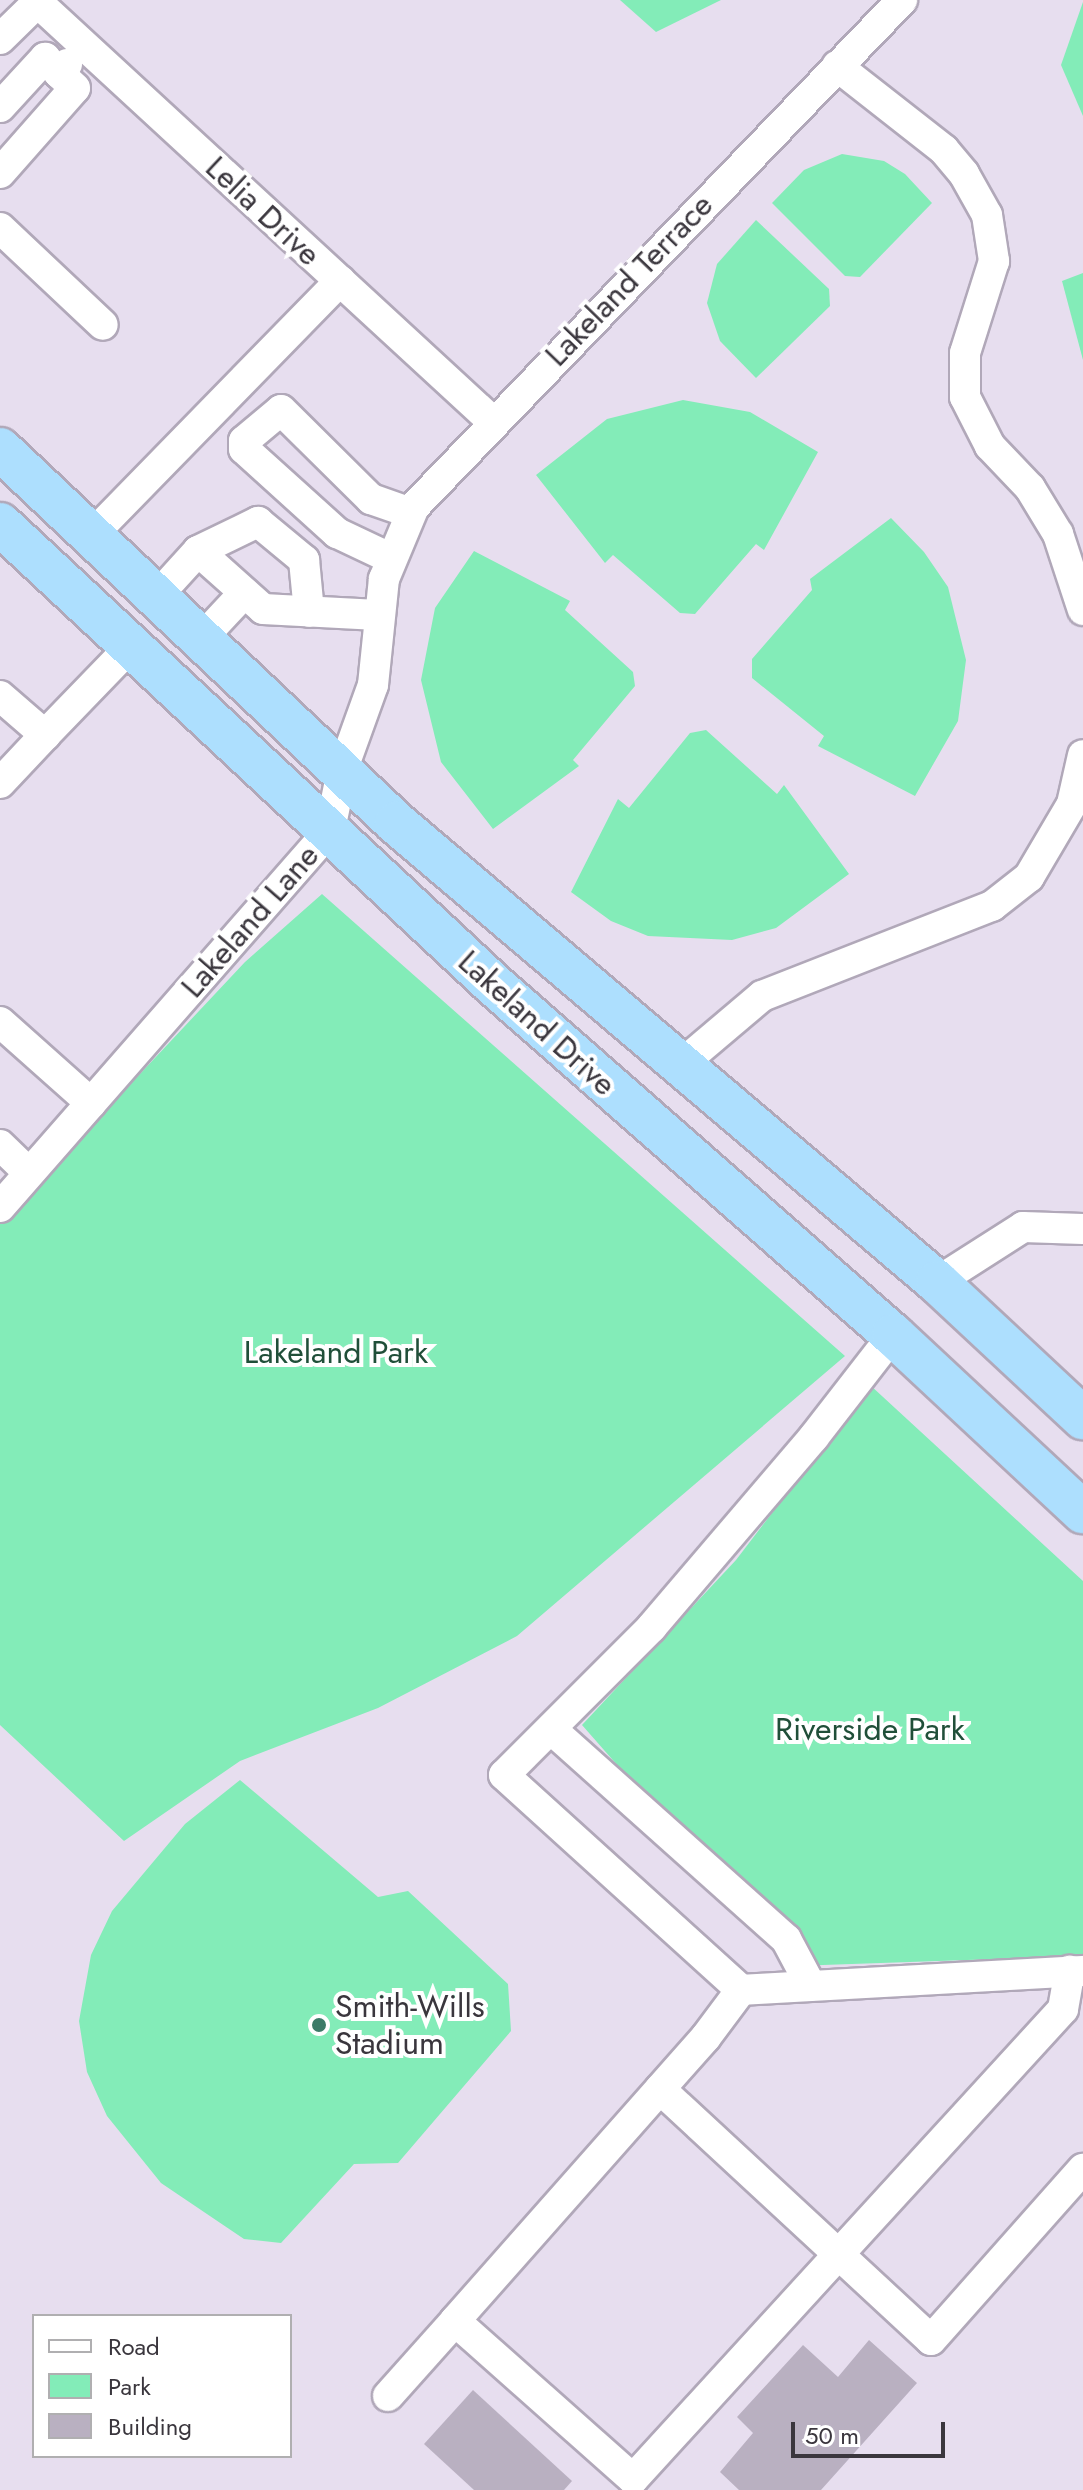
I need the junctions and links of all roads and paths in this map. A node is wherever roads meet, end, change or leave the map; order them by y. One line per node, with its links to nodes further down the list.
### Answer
1 (37, 0): 3 (street); 4 (street, Lelia Drive)
2 (902, 0): 5 (street, Lakeland Terrace)
3 (0, 39)
4 (84, 45): 6 (street); 10 (street, Lelia Drive)
5 (837, 66): 12 (street, Lakeland Terrace); 21 (street)
6 (59, 73): 7 (street); 8 (street)
7 (0, 107)
8 (0, 173)
9 (0, 228): 11 (street)
10 (340, 281): 12 (street, Lelia Drive); 16 (street)
11 (103, 325)
12 (492, 421): 14 (street, Lakeland Terrace)
13 (0, 449): 16 (highway, Lakeland Drive)
14 (411, 513): 18 (street, Lakeland Terrace); 18 (street)
15 (0, 524): 25 (highway, Lakeland Drive)
16 (93, 534): 20 (highway, Lakeland Drive)
17 (198, 551): 19 (street); 20 (street); 22 (street)
18 (387, 569): 23 (street, Lakeland Lane)
19 (244, 593): 22 (street); 24 (street)
20 (158, 595): 24 (highway, Lakeland Drive)
21 (1083, 610)
22 (309, 612): 23 (street)
23 (378, 615): 29 (street, Lakeland Lane)
24 (202, 638): 29 (highway, Lakeland Drive)
25 (132, 645): 27 (street); 31 (highway, Lakeland Drive)
26 (0, 696): 27 (street)
27 (45, 735): 30 (street)
28 (1083, 755): 33 (street)
29 (342, 771): 31 (street, Lakeland Lane); 33 (highway, Lakeland Drive)
30 (0, 783)
31 (330, 830): 34 (street, Lakeland Lane); 35 (highway, Lakeland Drive)
32 (0, 1022): 34 (street)
33 (678, 1067): 35 (highway); 40 (highway, Lakeland Drive)
34 (91, 1103): 37 (street, Lakeland Lane)
35 (636, 1112): 41 (highway, Lakeland Drive)
36 (0, 1145): 37 (street)
37 (29, 1173): 38 (street, Lakeland Lane)
38 (0, 1207)
39 (1083, 1229): 40 (street)
40 (937, 1282): 41 (highway); 42 (highway, Lakeland Drive)
41 (893, 1335): 43 (highway, Lakeland Drive); 44 (street)
42 (1083, 1418)
43 (1083, 1512)
44 (551, 1729): 46 (street); 47 (street)
45 (1077, 1971): 46 (street); 50 (street)
46 (811, 1986): 47 (street)
47 (741, 1990): 48 (street)
48 (660, 2089): 50 (street); 51 (street)
49 (1083, 2169): 50 (street)
50 (838, 2254): 53 (street)
51 (455, 2321): 52 (street); 53 (street)
52 (388, 2396)
53 (628, 2485)

